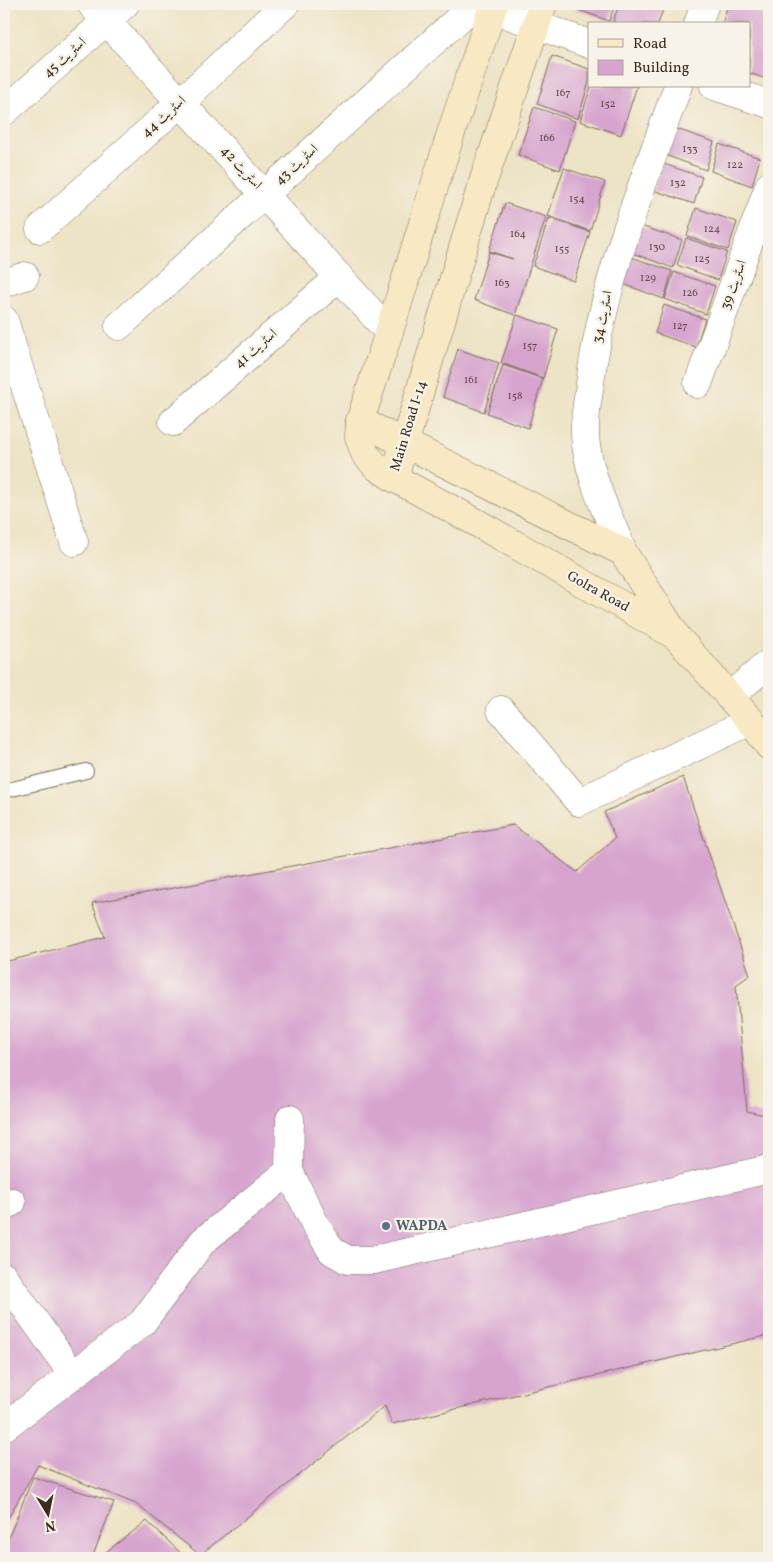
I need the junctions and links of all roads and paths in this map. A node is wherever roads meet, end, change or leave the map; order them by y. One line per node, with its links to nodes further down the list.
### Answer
1 (285, 4): 10 (street, اسٹریٹ 44)
2 (704, 4): 6 (street)
3 (486, 5): 5 (street); 14 (street, اسٹریٹ 43); 19 (main road, Main Road I-14)
4 (108, 10): 10 (street, اسٹریٹ 42); 12 (street, اسٹریٹ 45)
5 (539, 14): 7 (street); 23 (main road, Main Road I-14)
6 (699, 22)
7 (588, 43)
8 (677, 88): 26 (street, اسٹریٹ 34)
9 (720, 88): 11 (street)
10 (180, 102): 14 (street, اسٹریٹ 42); 15 (street, اسٹریٹ 44)
11 (769, 104)
12 (4, 112)
13 (769, 186): 20 (street, اسٹریٹ 39)
14 (265, 194): 16 (street, اسٹریٹ 42); 18 (street, اسٹریٹ 43)
15 (40, 229)
16 (339, 277): 19 (street, اسٹریٹ 42); 22 (street, اسٹریٹ 41)
17 (4, 320): 25 (street)
18 (119, 326)
19 (389, 332): 21 (main road, Main Road I-14)
20 (698, 384)
21 (360, 421): 23 (main road); 24 (main road, Main Road I-14)
22 (173, 422)
23 (404, 442): 24 (main road, Main Road I-14); 26 (main road)
24 (394, 478): 27 (main road, Golra Road)
25 (74, 542)
26 (623, 552): 27 (main road)
27 (676, 636): 29 (main road, Golra Road)
28 (769, 663): 29 (street)
29 (729, 697): 31 (main road, Golra Road)
30 (501, 710): 31 (street)
31 (751, 722): 32 (main road, Golra Road)
32 (769, 746)
33 (86, 771): 34 (lane)
34 (4, 792)
35 (290, 1119): 37 (street)
36 (769, 1169): 37 (street)
37 (289, 1171): 39 (street)
38 (4, 1277): 39 (street)
39 (73, 1375): 40 (street)
40 (4, 1427)

